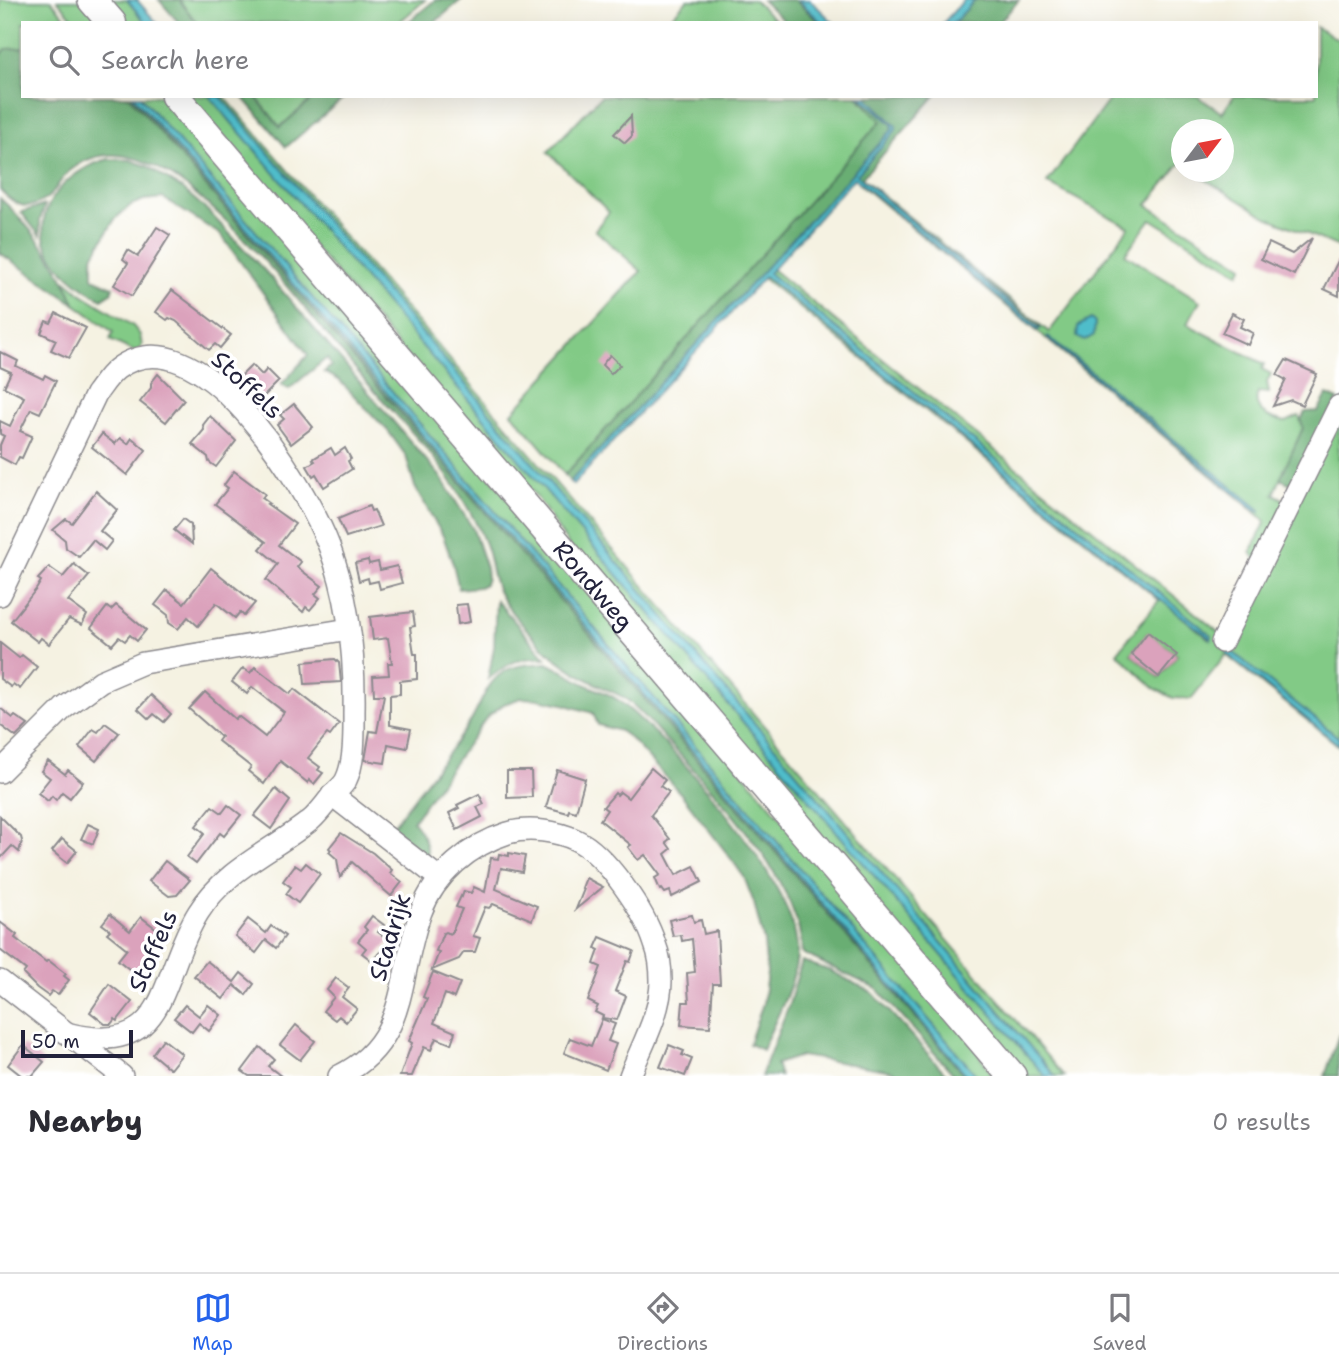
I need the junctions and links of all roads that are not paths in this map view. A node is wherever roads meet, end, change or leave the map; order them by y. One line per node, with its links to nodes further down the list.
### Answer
1 (92, 0): 2 (main road)
2 (110, 21)
3 (177, 98): 16 (main road, Rondweg)
4 (1339, 407): 7 (street)
5 (0, 596): 6 (street, Stoffels)
6 (349, 629): 8 (street); 9 (street, Stoffels)
7 (1222, 642)
8 (0, 772)
9 (332, 795): 10 (street); 12 (street, Stoffels)
10 (439, 878): 14 (street, Stadrijk); 15 (street, Stadrijk)
11 (0, 981): 12 (street, Stoffels)
12 (66, 1033): 13 (street, Stoffels)
13 (122, 1076)
14 (339, 1076)
15 (630, 1076)
16 (1012, 1076)

